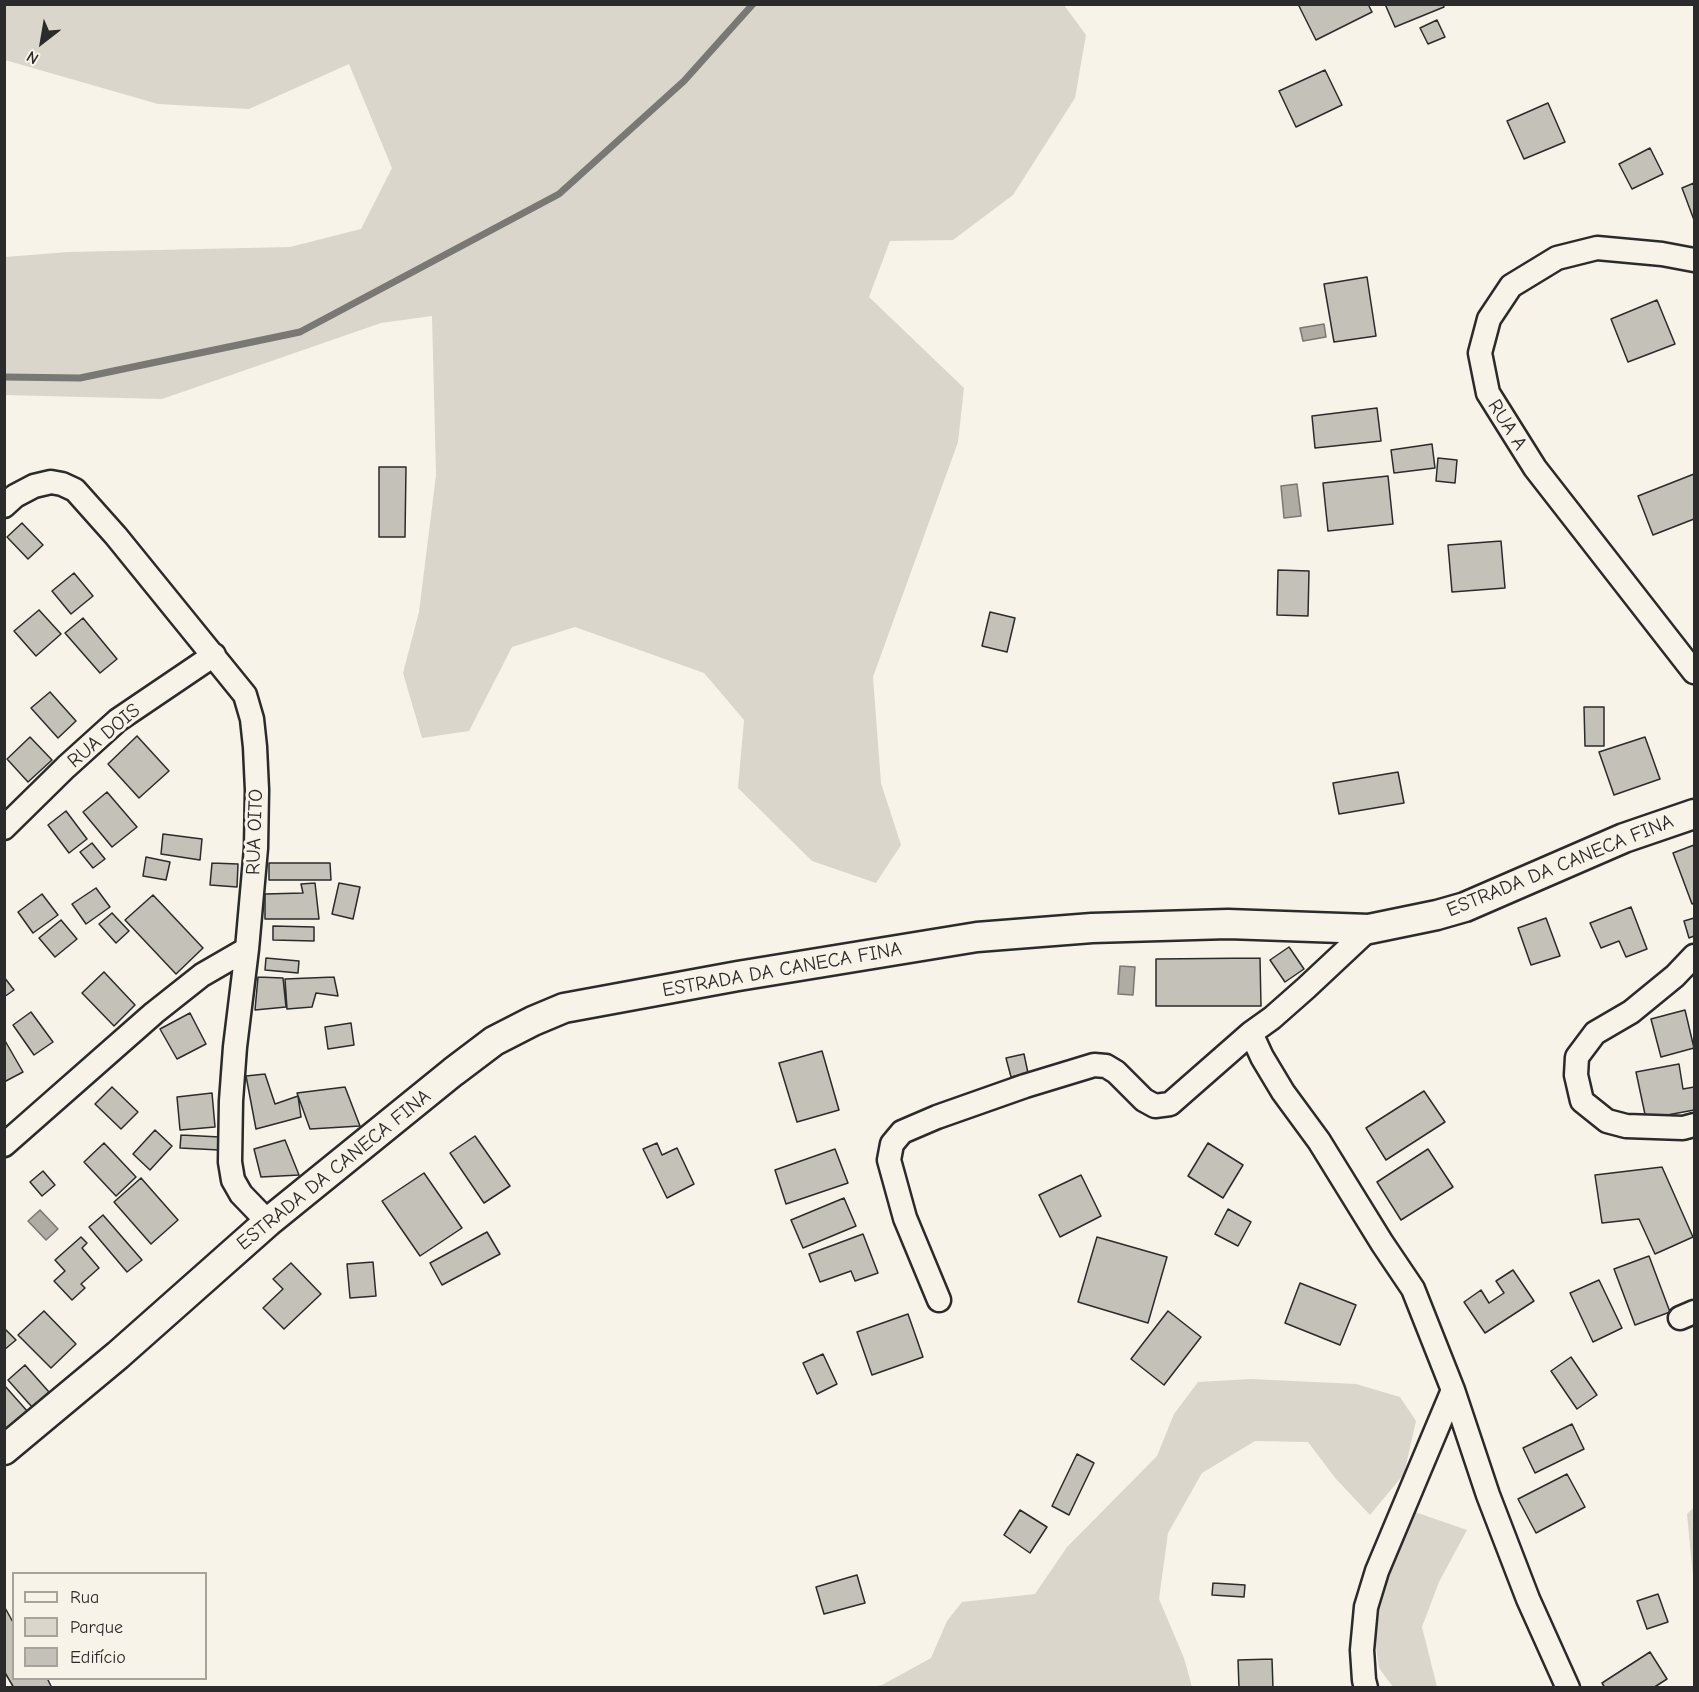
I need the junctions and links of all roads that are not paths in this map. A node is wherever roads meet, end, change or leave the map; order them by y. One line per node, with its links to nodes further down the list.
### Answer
1 (1695, 260): 4 (street, RUA A)
2 (4, 506): 3 (street, RUA OITO)
3 (214, 655): 6 (street, RUA DOIS); 8 (street, RUA OITO)
4 (1695, 672)
5 (1695, 814): 7 (street, ESTRADA DA CANECA FINA)
6 (4, 828)
7 (1369, 929): 10 (street); 13 (street, ESTRADA DA CANECA FINA)
8 (247, 949): 12 (street); 13 (street, RUA OITO)
9 (1695, 956): 11 (street)
10 (1251, 1033): 14 (street); 15 (street)
11 (1695, 1125)
12 (4, 1145)
13 (268, 1222): 16 (street, ESTRADA DA CANECA FINA)
14 (939, 1300)
15 (1453, 1390): 17 (street); 18 (street)
16 (4, 1450)
17 (1366, 1688)
18 (1568, 1688)

